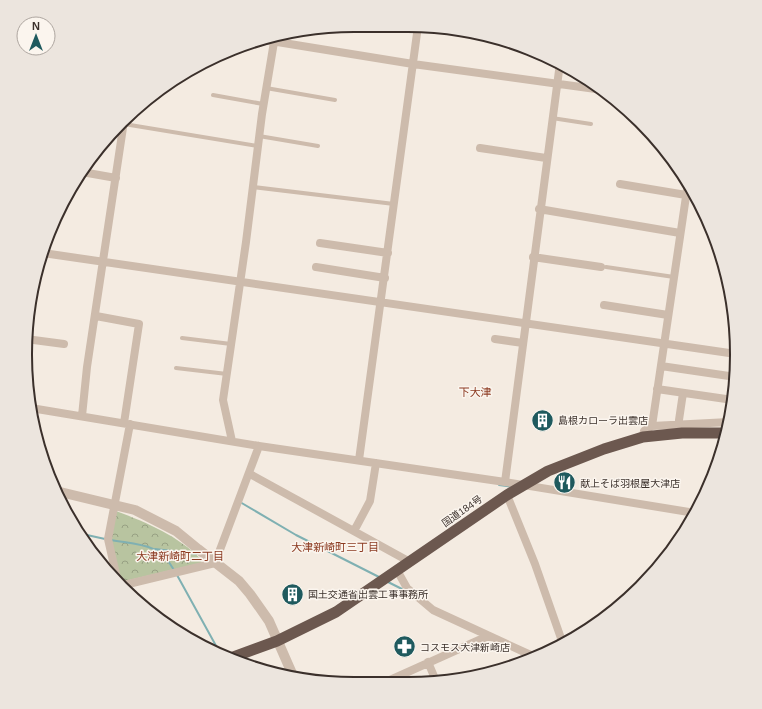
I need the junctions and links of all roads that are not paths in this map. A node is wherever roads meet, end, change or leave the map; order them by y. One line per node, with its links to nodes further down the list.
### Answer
1 (417, 32): 4 (street)
2 (282, 40): 4 (street)
3 (274, 42): 7 (street)
4 (413, 64): 6 (street); 26 (street)
5 (559, 70): 6 (street)
6 (556, 84): 8 (street); 12 (street)
7 (266, 88): 10 (lane); 11 (street)
8 (590, 88)
9 (213, 95): 11 (lane)
10 (335, 100)
11 (263, 104): 16 (street)
12 (551, 118): 14 (lane); 20 (street)
13 (129, 124): 17 (lane)
14 (591, 124)
15 (123, 129): 22 (street)
16 (259, 136): 17 (street); 18 (lane)
17 (258, 146): 24 (street)
18 (318, 146)
19 (480, 148): 20 (street)
20 (546, 158): 27 (street)
21 (88, 173): 22 (street)
22 (116, 178): 33 (street)
23 (620, 184): 25 (street)
24 (253, 186): 26 (lane); 38 (street)
25 (686, 194): 28 (street)
26 (394, 204): 30 (street)
27 (539, 209): 28 (street); 32 (street)
28 (680, 233): 36 (street)
29 (320, 243): 30 (street)
30 (388, 253): 37 (street)
31 (48, 254): 33 (street)
32 (533, 257): 35 (street); 43 (street)
33 (103, 261): 38 (street); 42 (street)
34 (316, 267): 37 (street)
35 (603, 267): 36 (lane)
36 (674, 277): 41 (street)
37 (385, 278): 39 (street)
38 (240, 282): 39 (street); 50 (street)
39 (381, 303): 43 (street); 69 (street)
40 (604, 305): 41 (street)
41 (668, 315): 48 (street)
42 (96, 316): 60 (street); 63 (street)
43 (526, 323): 47 (street); 48 (street)
44 (182, 338): 50 (lane)
45 (495, 339): 47 (street)
46 (33, 340): 49 (street)
47 (523, 343): 72 (street)
48 (664, 343): 51 (street); 52 (street)
49 (64, 344)
50 (231, 344): 54 (street)
51 (730, 353)
52 (661, 366): 55 (street); 56 (street)
53 (176, 368): 54 (lane)
54 (227, 374): 67 (street)
55 (729, 376)
56 (657, 389): 57 (street); 64 (street)
57 (683, 393): 58 (street); 61 (street)
58 (726, 399)
59 (37, 409): 60 (street)
60 (82, 416): 63 (street)
61 (679, 420)
62 (723, 422): 64 (street)
63 (127, 423): 67 (street); 76 (street)
64 (652, 426): 66 (street)
65 (720, 433): 66 (highway, 国道184号)
66 (643, 437): 73 (highway, 国道184号)
67 (232, 441): 68 (street)
68 (259, 446): 69 (street); 71 (street)
69 (359, 460): 70 (street)
70 (376, 463): 72 (street); 78 (street)
71 (250, 474): 78 (street); 80 (street)
72 (505, 482): 73 (street)
73 (524, 485): 75 (highway, 国道184号); 77 (street)
74 (63, 493): 76 (street)
75 (507, 496): 79 (highway, 国道184号); 85 (street)
76 (114, 505): 80 (street); 81 (street)
77 (690, 511)
78 (354, 531): 79 (street)
79 (410, 562): 82 (highway, 国道184号)
80 (216, 563): 83 (street); 86 (street)
81 (115, 571)
82 (398, 572): 84 (street); 86 (highway, 国道184号)
83 (127, 584)
84 (488, 636): 87 (street); 89 (street)
85 (561, 638)
86 (277, 641): 88 (highway, 国道184号); 90 (street)
87 (527, 654)
88 (239, 655)
89 (428, 662): 91 (street); 92 (street)
90 (291, 671)
91 (434, 676)
92 (396, 677)

